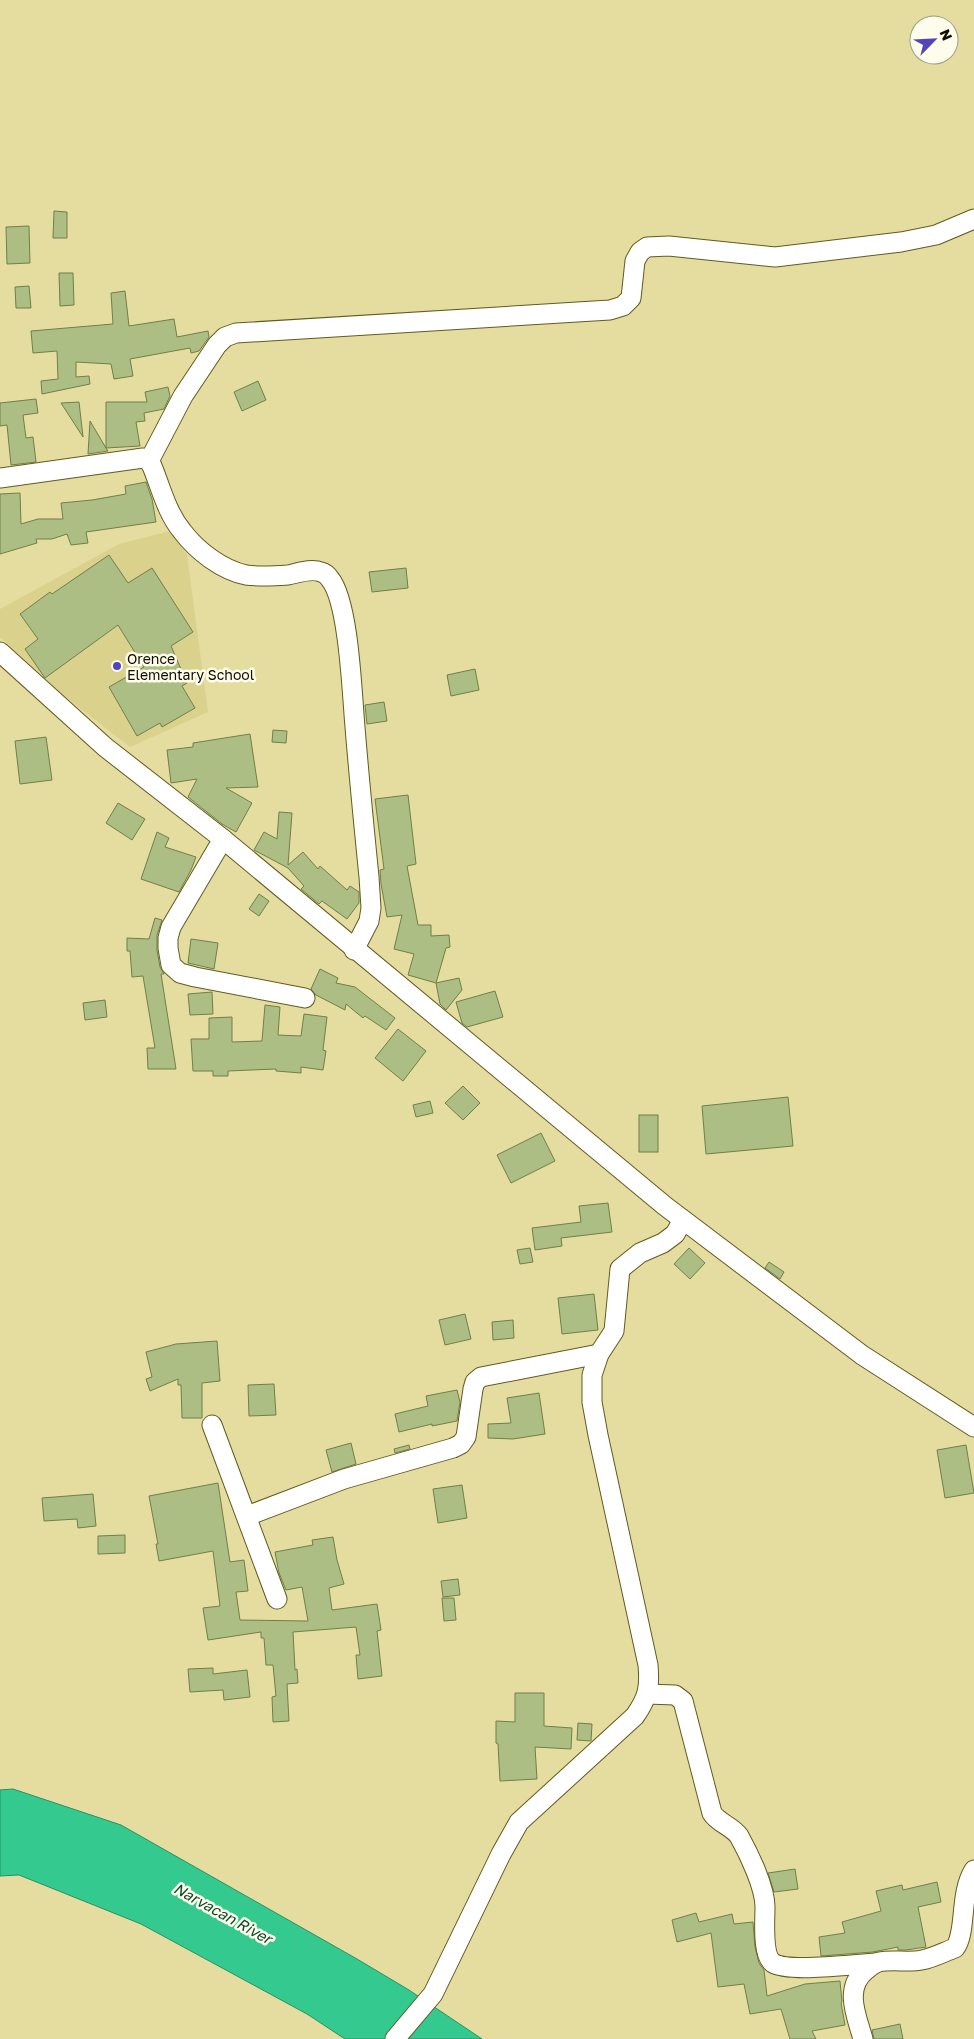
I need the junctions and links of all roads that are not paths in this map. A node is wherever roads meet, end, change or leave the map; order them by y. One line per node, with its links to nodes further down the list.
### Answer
1 (974, 219): 2 (street)
2 (149, 461): 3 (street); 6 (street)
3 (0, 478)
4 (0, 652): 5 (street)
5 (223, 839): 6 (street); 7 (street)
6 (354, 950): 8 (street)
7 (305, 998)
8 (683, 1220): 9 (street); 11 (street)
9 (599, 1354): 12 (street); 14 (street)
10 (212, 1425): 12 (street)
11 (974, 1427)
12 (247, 1516): 13 (street)
13 (277, 1598)
14 (647, 1694): 16 (street); 17 (street)
15 (974, 1870): 16 (street)
16 (876, 1963): 18 (street)
17 (395, 2039)
18 (863, 2039)

